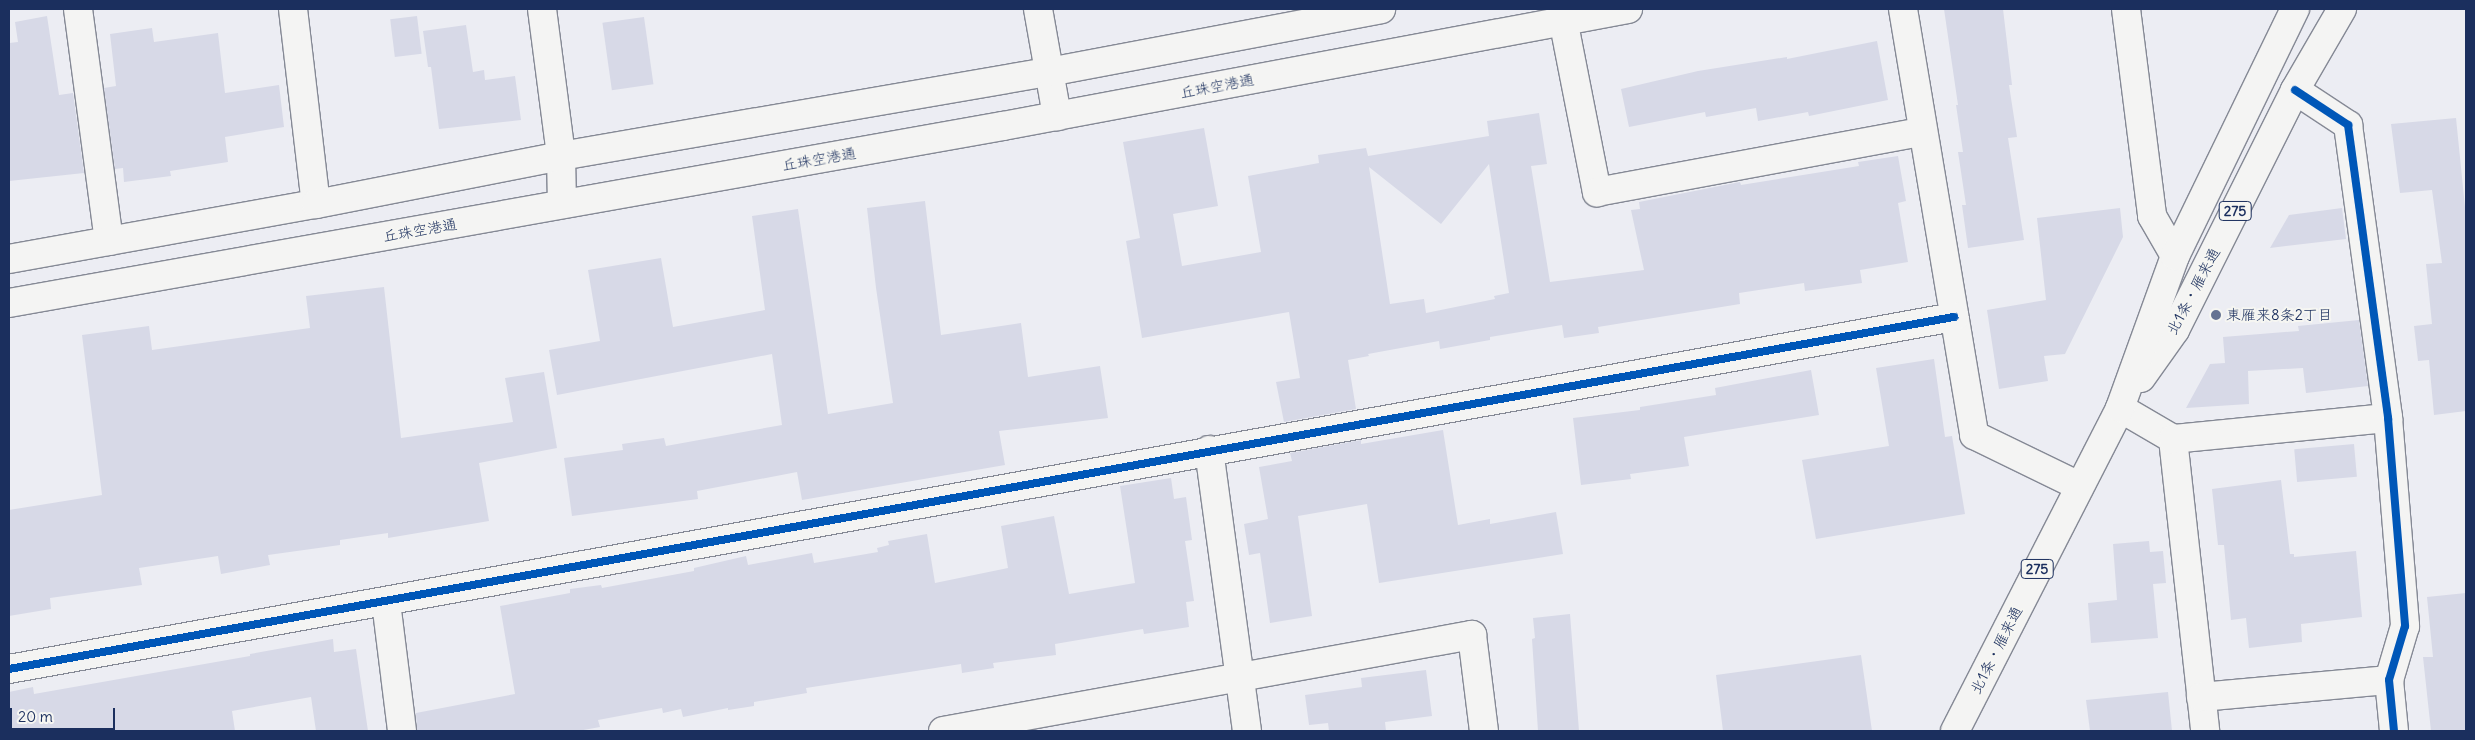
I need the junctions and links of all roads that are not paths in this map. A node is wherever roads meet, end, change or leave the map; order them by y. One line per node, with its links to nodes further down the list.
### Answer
1 (78, 9): 19 (main road)
2 (293, 9): 17 (main road)
3 (542, 9): 16 (main road)
4 (1038, 9): 12 (main road)
5 (1381, 9): 12 (main road)
6 (1628, 9): 11 (main road, 丘珠空港通)
7 (1903, 9): 15 (main road)
8 (2126, 9): 20 (main road)
9 (2295, 9): 20 (main road, 北1条・雁来通 / 275)
10 (2342, 9): 13 (main road, 北1条・雁来通 / 275)
11 (1562, 15): 14 (main road, 丘珠空港通); 15 (main road)
12 (1049, 72): 14 (main road); 16 (main road)
13 (2295, 90): 24 (main road, 北1条・雁来通 / 275); 25 (main road)
14 (1057, 116): 18 (main road, 丘珠空港通)
15 (1922, 132): 23 (main road)
16 (560, 156): 17 (main road); 18 (main road)
17 (316, 204): 19 (main road)
18 (562, 204): 22 (main road, 丘珠空港通)
19 (109, 241): 21 (main road)
20 (2175, 256): 24 (main road, 北1条・雁来通 / 275)
21 (9, 259)
22 (9, 303)
23 (1954, 316): 27 (main road); 28 (main road)
24 (2120, 408): 26 (main road); 28 (main road, 北1条・雁来通 / 275)
25 (2388, 418): 26 (main road); 32 (main road)
26 (2173, 439): 33 (main road)
27 (1210, 450): 29 (main road); 31 (main road)
28 (2079, 486): 38 (main road, 北1条・雁来通 / 275)
29 (386, 602): 30 (main road); 34 (main road)
30 (9, 669)
31 (1241, 677): 35 (main road); 36 (main road); 37 (main road)
32 (2389, 680): 33 (main road); 40 (main road)
33 (2201, 697): 39 (main road)
34 (402, 731)
35 (943, 731)
36 (1247, 731)
37 (1484, 731)
38 (1955, 731)
39 (2205, 731)
40 (2394, 731)

